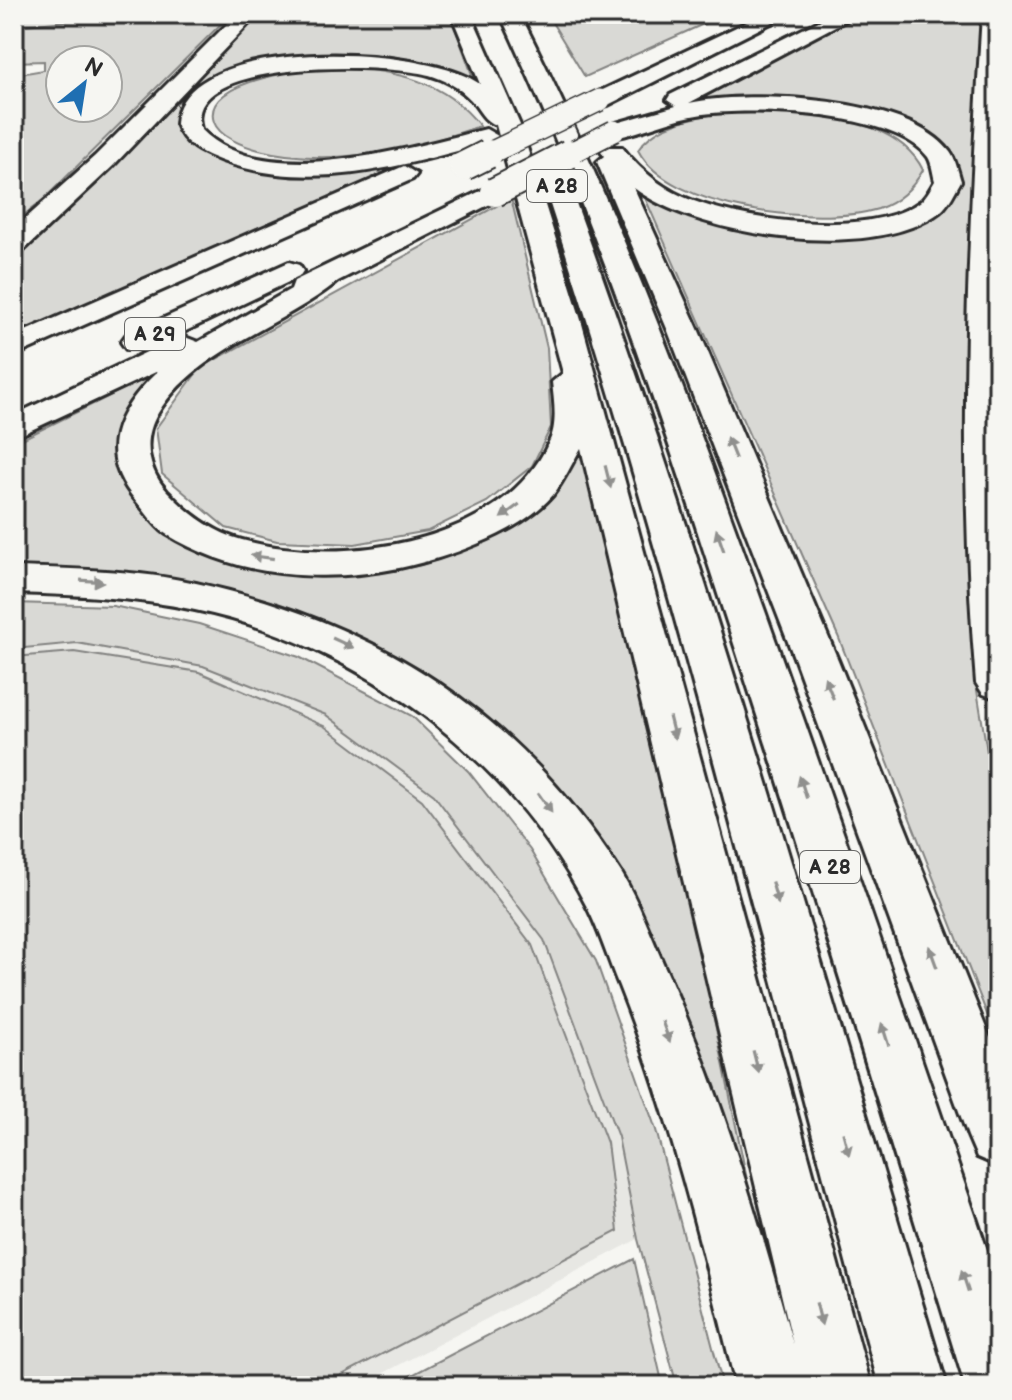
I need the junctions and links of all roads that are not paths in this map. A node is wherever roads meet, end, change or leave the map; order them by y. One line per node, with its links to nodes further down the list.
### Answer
1 (248, 14): 17 (highway)
2 (461, 14): 15 (highway)
3 (486, 14): 30 (highway, A 28, one-way to 30)
4 (510, 14): 27 (highway, A 28, one-way to 4)
5 (533, 14): 13 (highway)
6 (737, 14): 12 (highway)
7 (748, 14): 12 (highway)
8 (779, 14): 14 (highway, A 29)
9 (812, 14): 14 (highway, A 29)
10 (848, 14): 14 (highway)
11 (992, 14): 25 (highway)
12 (697, 39): 14 (highway)
13 (547, 40)
14 (600, 112): 14 (highway); 15 (highway); 16 (highway, bridge); 21 (highway, A 29, bridge); 26 (highway, one-way to 14)
15 (497, 131): 15 (highway); 19 (highway); 20 (highway)
16 (493, 182): 18 (highway); 22 (highway, A 29)
17 (14, 244)
18 (328, 275): 19 (highway, one-way to 18); 23 (highway)
19 (566, 320): 29 (highway, one-way to 29)
20 (14, 347)
21 (14, 374)
22 (14, 401)
23 (14, 428)
24 (14, 580): 28 (highway, one-way to 28)
25 (998, 683)
26 (998, 1136)
27 (998, 1382)
28 (770, 1386)
29 (837, 1386)
30 (913, 1386)

